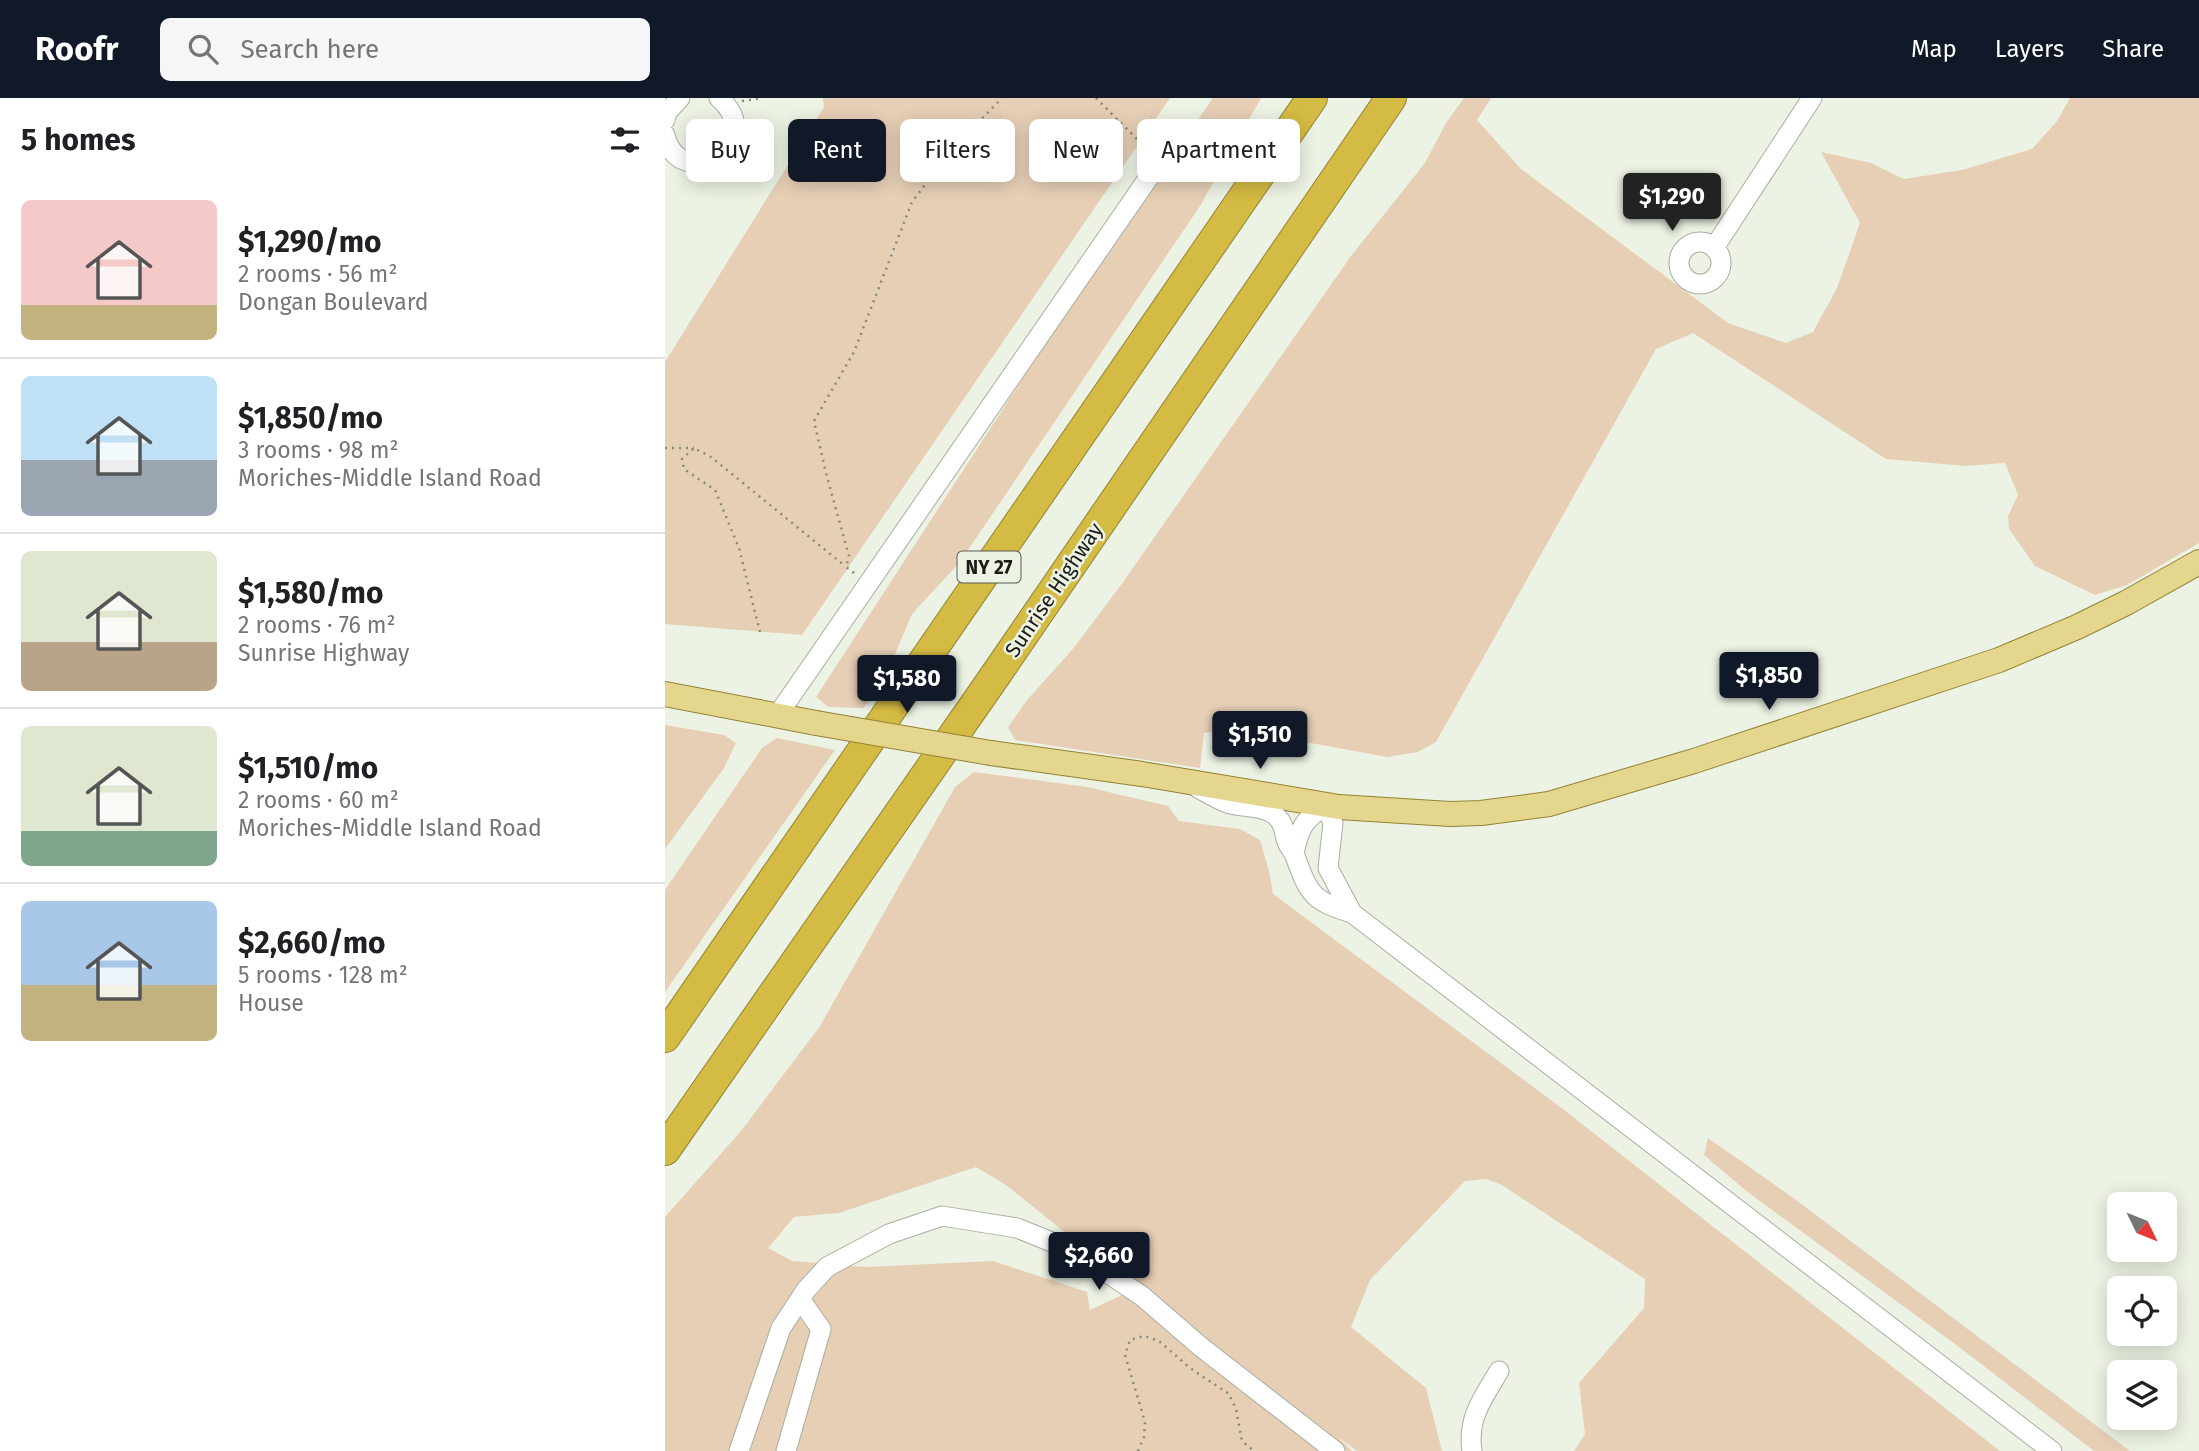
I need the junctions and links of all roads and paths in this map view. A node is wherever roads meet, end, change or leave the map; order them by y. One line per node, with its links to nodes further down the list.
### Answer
1 (680, 98): 8 (street)
2 (719, 98): 8 (street)
3 (1002, 98): 15 (path)
4 (1096, 98): 9 (path)
5 (1312, 98): 24 (highway, NY 27)
6 (1391, 98): 25 (highway, Sunrise Highway)
7 (1812, 98): 11 (street)
8 (665, 134)
9 (1137, 138)
10 (1145, 182): 16 (street)
11 (1714, 248)
12 (665, 447): 13 (path)
13 (694, 448): 15 (path); 17 (path)
14 (2199, 562): 21 (main road)
15 (846, 567): 16 (path)
16 (868, 583): 19 (street)
17 (760, 632)
18 (665, 694): 19 (main road)
19 (777, 716): 20 (main road, bridge)
20 (1188, 782): 21 (main road); 22 (street)
21 (1325, 805): 22 (street); 23 (street)
22 (1294, 853): 23 (street)
23 (1352, 913): 34 (street)
24 (665, 1037)
25 (665, 1150)
26 (800, 1299): 28 (street); 29 (street); 32 (street)
27 (1499, 1371): 33 (street)
28 (739, 1451)
29 (786, 1451)
30 (1138, 1451): 31 (path)
31 (1254, 1451)
32 (1335, 1451)
33 (1472, 1451)
34 (2052, 1451)

